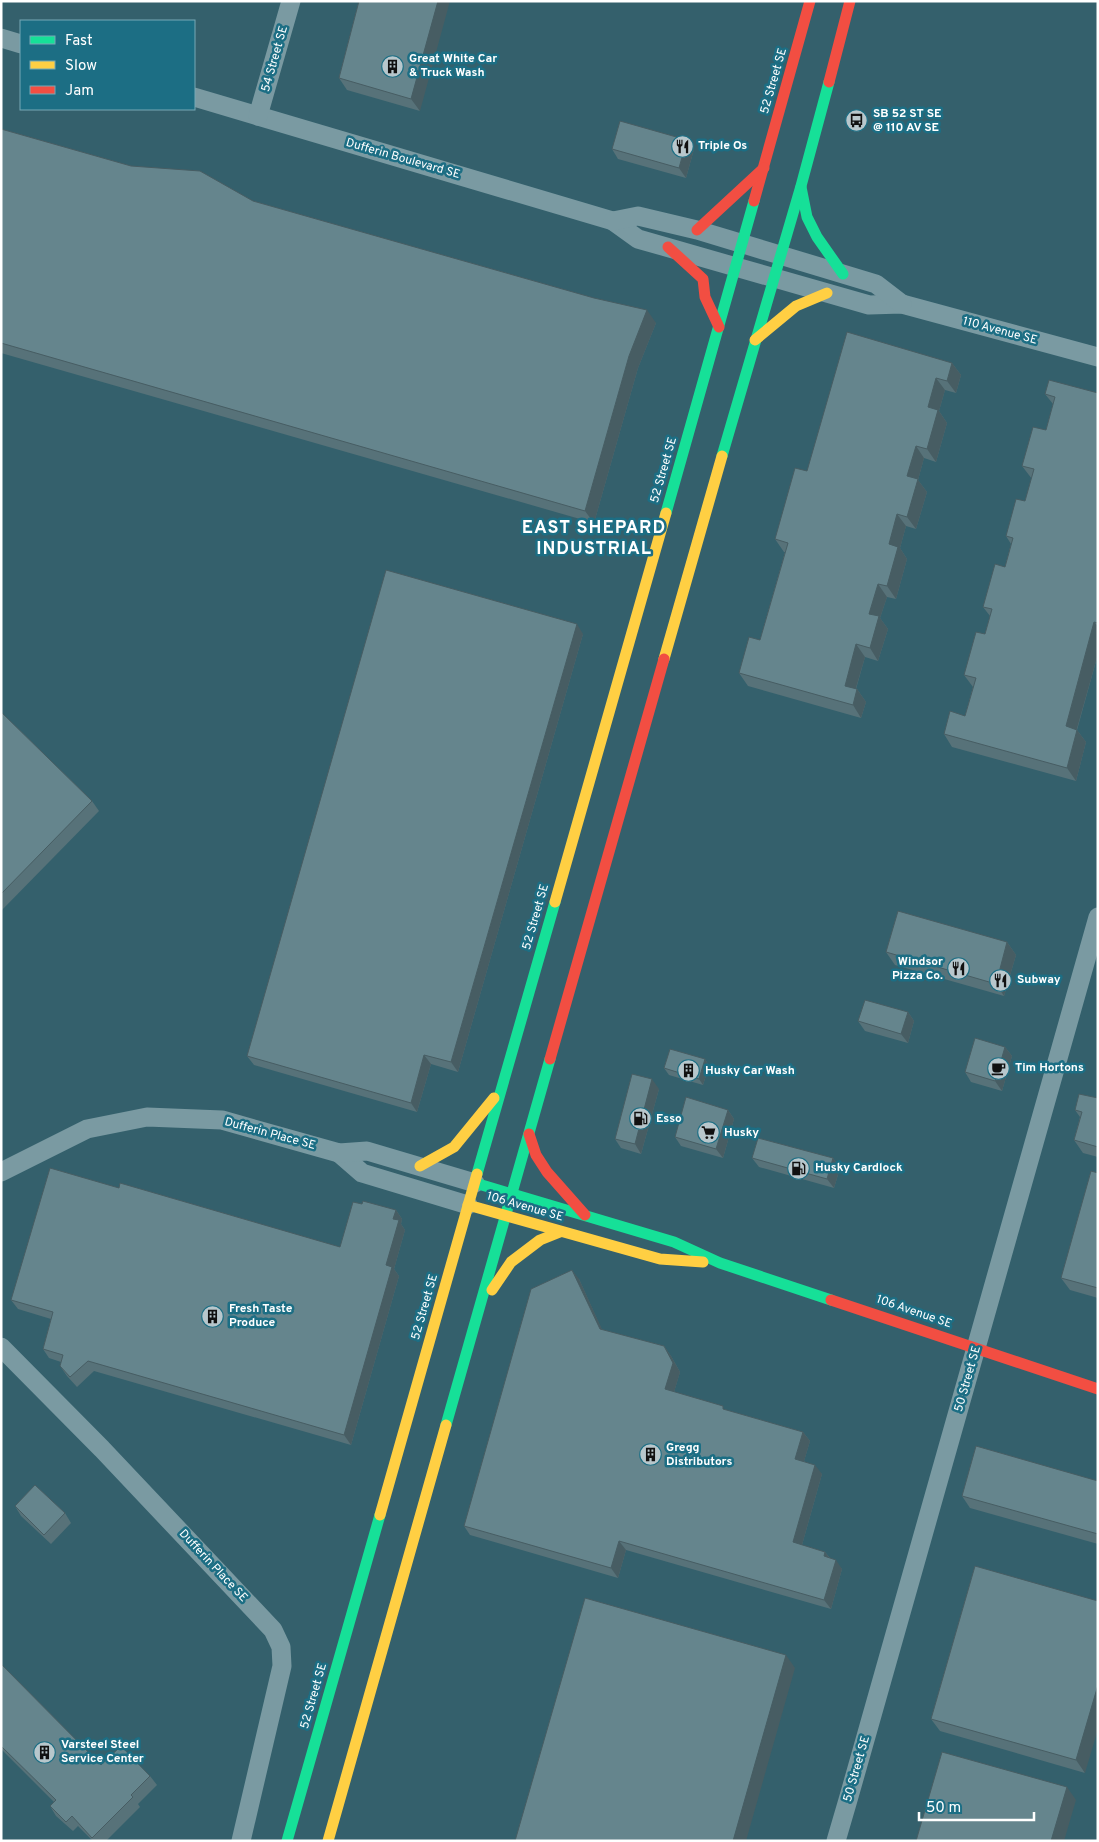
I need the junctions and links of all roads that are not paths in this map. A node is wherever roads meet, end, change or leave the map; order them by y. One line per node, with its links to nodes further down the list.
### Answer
1 (291, 1): 7 (street, 54 Street SE)
2 (810, 1): 8 (main road, 52 Street SE)
3 (850, 1): 9 (main road)
4 (1, 38): 5 (street)
5 (20, 44)
6 (195, 97): 7 (street, Dufferin Boulevard SE)
7 (258, 116): 10 (street, Dufferin Boulevard SE)
8 (764, 168): 11 (main road); 12 (main road, 52 Street SE)
9 (801, 186): 14 (main road); 16 (main road)
10 (613, 221): 11 (street, Dufferin Boulevard SE); 13 (street, Dufferin Boulevard SE)
11 (697, 230): 12 (street, Dufferin Boulevard SE)
12 (743, 244): 14 (street, Dufferin Boulevard SE); 15 (main road, 52 Street SE)
13 (668, 247): 15 (street, Dufferin Boulevard SE); 20 (main road)
14 (780, 255): 16 (street, 110 Avenue SE); 17 (main road)
15 (736, 266): 17 (street, Dufferin Boulevard SE); 20 (main road, 52 Street SE)
16 (843, 274): 19 (street, 110 Avenue SE)
17 (774, 277): 18 (street, 110 Avenue SE); 21 (main road)
18 (826, 293): 19 (street, 110 Avenue SE); 21 (main road)
19 (902, 304): 22 (street, 110 Avenue SE)
20 (719, 327): 24 (main road, 52 Street SE)
21 (755, 340): 25 (main road)
22 (1098, 357)
23 (1098, 917): 38 (street, 50 Street SE)
24 (501, 1090): 27 (main road); 29 (main road, 52 Street SE)
25 (529, 1134): 30 (main road); 32 (main road)
26 (339, 1153): 27 (street, Dufferin Place SE); 28 (street, Dufferin Place SE); 31 (street, Dufferin Place SE)
27 (420, 1166): 29 (street, Dufferin Place SE)
28 (1, 1172)
29 (475, 1183): 30 (main road, 106 Avenue SE); 31 (main road, 52 Street SE)
30 (512, 1194): 32 (main road, 106 Avenue SE); 33 (main road)
31 (468, 1206): 33 (main road, 106 Avenue SE); 41 (main road, 52 Street SE)
32 (585, 1215): 35 (main road, 106 Avenue SE)
33 (506, 1216): 34 (main road, 106 Avenue SE); 36 (main road)
34 (560, 1232): 35 (main road, 106 Avenue SE); 36 (main road)
35 (720, 1263): 38 (main road, 106 Avenue SE)
36 (480, 1307): 42 (main road)
37 (1, 1347): 40 (street, Dufferin Place SE)
38 (977, 1348): 39 (main road, 106 Avenue SE); 43 (street, 50 Street SE)
39 (1098, 1389)
40 (241, 1841)
41 (287, 1841)
42 (328, 1841)
43 (836, 1841)

